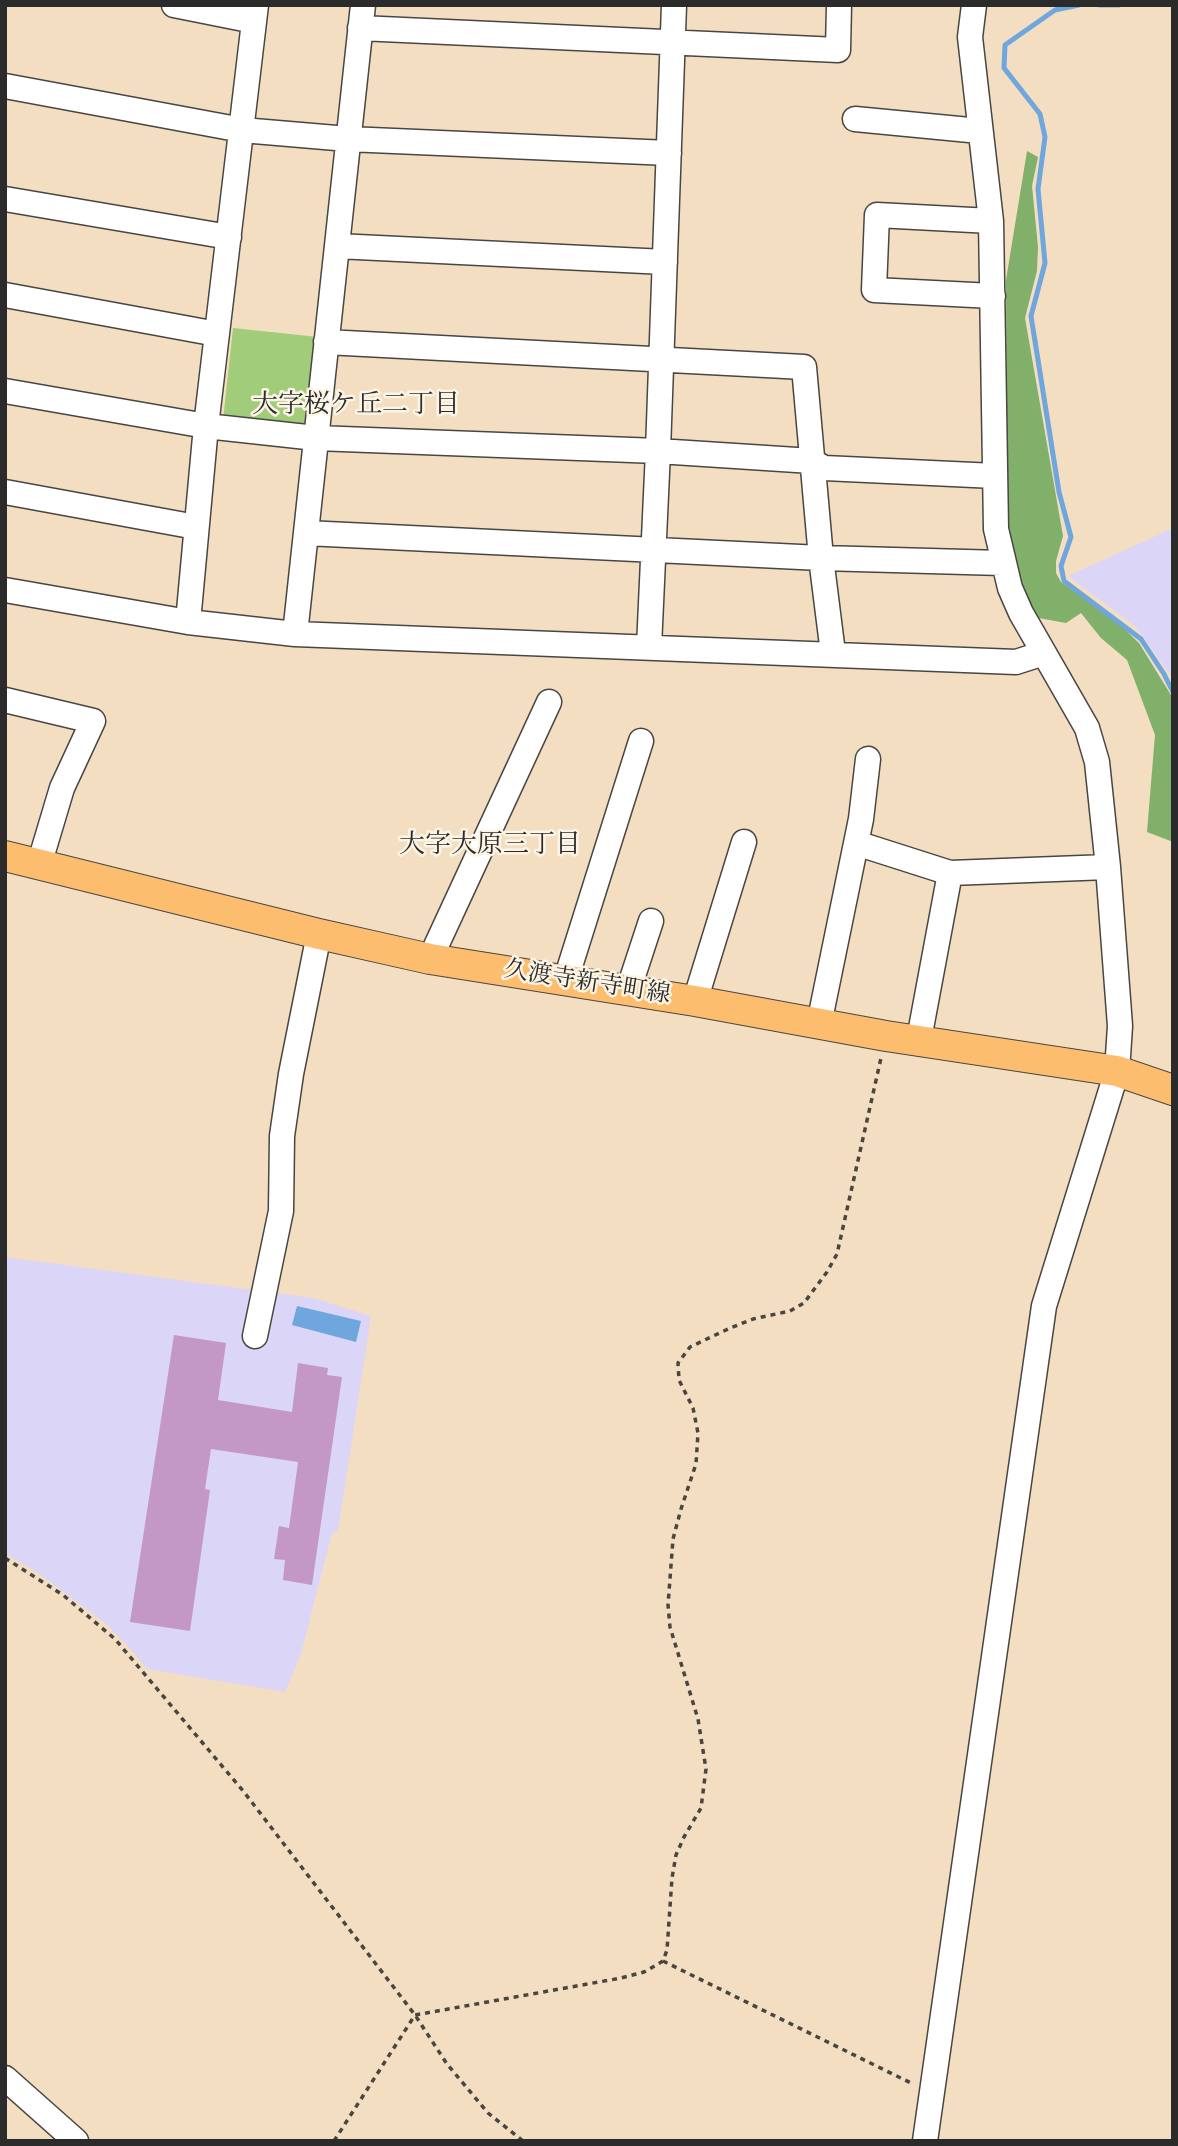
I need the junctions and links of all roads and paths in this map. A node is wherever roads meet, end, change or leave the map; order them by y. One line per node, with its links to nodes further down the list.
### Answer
1 (174, 5): 5 (street)
2 (674, 5): 7 (street)
3 (839, 5): 7 (street)
4 (974, 5): 11 (street)
5 (255, 13): 10 (street)
6 (361, 17): 7 (street); 12 (street)
7 (673, 43): 13 (street)
8 (5, 86): 10 (street)
9 (855, 119): 11 (street)
10 (242, 130): 12 (street); 16 (street)
11 (980, 131): 15 (street)
12 (348, 139): 13 (street); 17 (street)
13 (669, 153): 18 (street)
14 (5, 199): 16 (street)
15 (990, 220): 20 (street); 20 (street)
16 (229, 237): 21 (street)
17 (337, 246): 18 (street); 22 (street)
18 (665, 262): 23 (street)
19 (5, 295): 21 (street)
20 (993, 296): 29 (street)
21 (217, 334): 25 (street)
22 (326, 342): 23 (street); 26 (street)
23 (662, 358): 27 (street); 28 (street)
24 (5, 391): 25 (street)
25 (205, 426): 26 (street); 31 (street)
26 (316, 438): 27 (street); 32 (street)
27 (658, 451): 28 (street); 33 (street)
28 (813, 461): 29 (street); 34 (street)
29 (995, 476): 35 (street)
30 (5, 492): 31 (street)
31 (197, 527): 37 (street)
32 (306, 533): 33 (street); 38 (street)
33 (654, 548): 34 (street); 39 (street)
34 (821, 558): 35 (street); 40 (street)
35 (1002, 563): 41 (street)
36 (5, 590): 37 (street)
37 (188, 622): 38 (street)
38 (295, 634): 39 (street)
39 (649, 647): 40 (street)
40 (832, 653): 41 (street)
41 (1044, 653): 50 (street)
42 (5, 700): 49 (street)
43 (549, 702): 54 (street)
44 (641, 741): 55 (street)
45 (868, 759): 47 (street)
46 (744, 842): 57 (street)
47 (856, 842): 51 (street); 58 (street)
48 (5, 856): 49 (main road, 久渡寺新寺町線)
49 (39, 865): 53 (main road, 久渡寺新寺町線)
50 (1108, 867): 51 (street); 61 (street)
51 (950, 873): 60 (street)
52 (651, 921): 56 (street)
53 (319, 934): 54 (main road, 久渡寺新寺町線); 63 (street)
54 (429, 959): 55 (main road, 久渡寺新寺町線)
55 (565, 982): 56 (main road, 久渡寺新寺町線)
56 (628, 991): 57 (main road, 久渡寺新寺町線)
57 (695, 1001): 58 (main road, 久渡寺新寺町線)
58 (819, 1024): 59 (main road, 久渡寺新寺町線)
59 (886, 1036): 60 (main road, 久渡寺新寺町線); 65 (path)
60 (919, 1039): 61 (main road, 久渡寺新寺町線)
61 (1117, 1071): 62 (main road, 久渡寺新寺町線); 68 (street)
62 (1173, 1090)
63 (255, 1336)
64 (5, 1559): 66 (path)
65 (663, 1961): 66 (path); 68 (path)
66 (415, 2015): 70 (path); 71 (path)
67 (5, 2078): 69 (street)
68 (930, 2092): 72 (street)
69 (76, 2141)
70 (334, 2141)
71 (523, 2141)
72 (925, 2141)

